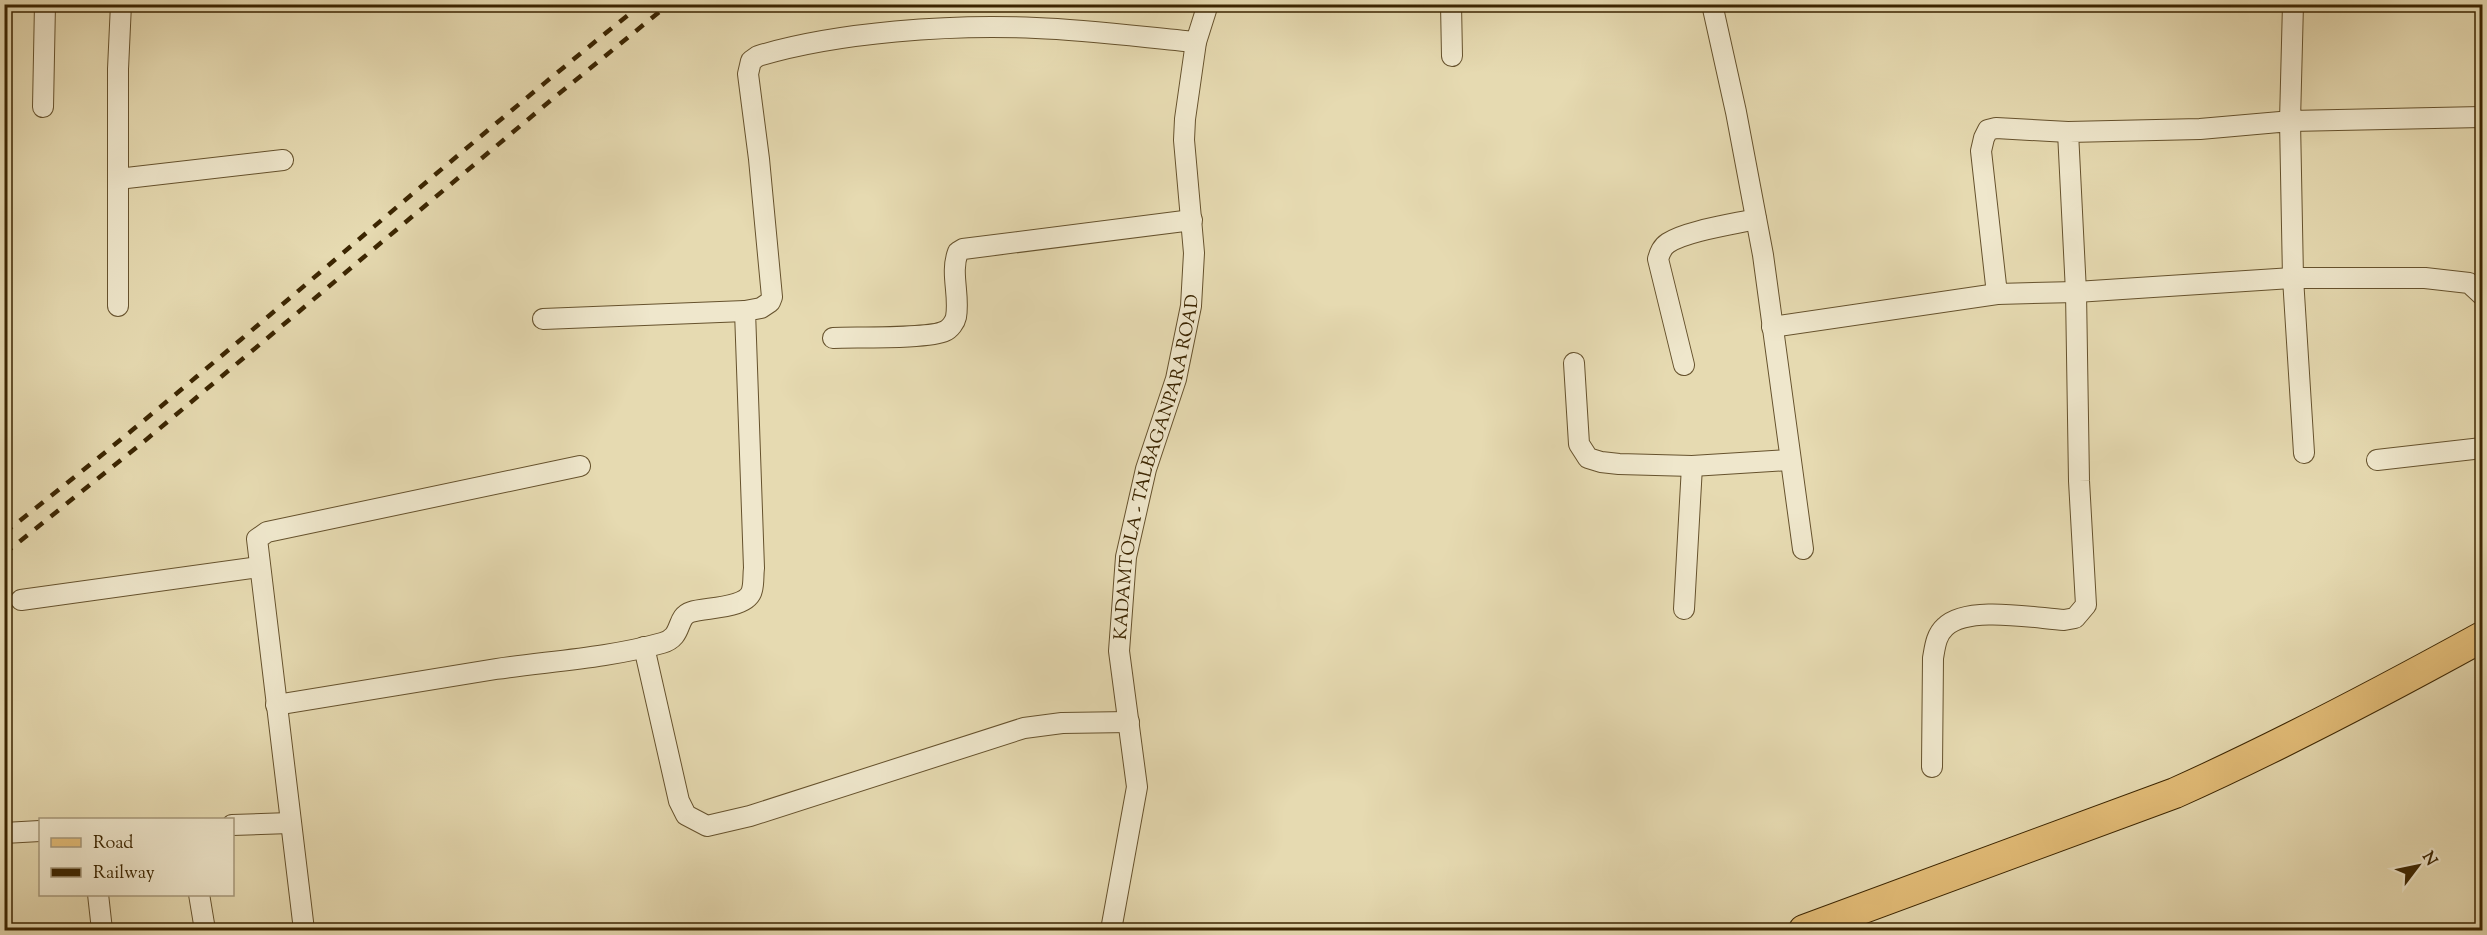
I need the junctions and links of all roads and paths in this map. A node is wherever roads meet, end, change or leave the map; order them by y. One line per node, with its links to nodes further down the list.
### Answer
1 (45, 4): 9 (street)
2 (121, 4): 14 (street)
3 (1208, 4): 7 (street, KADAMTOLA - TALBAGANPARA ROAD)
4 (1451, 4): 8 (street)
5 (1712, 4): 15 (street)
6 (2294, 4): 11 (street)
7 (1196, 42): 16 (street, KADAMTOLA - TALBAGANPARA ROAD); 22 (street)
8 (1452, 57)
9 (43, 107)
10 (2482, 117): 11 (street)
11 (2290, 121): 12 (street); 17 (street)
12 (2068, 132): 18 (street); 19 (street)
13 (283, 160): 14 (street)
14 (118, 179): 21 (street)
15 (1756, 219): 24 (street); 27 (street)
16 (1192, 220): 25 (street); 41 (street, KADAMTOLA - TALBAGANPARA ROAD)
17 (2293, 278): 18 (street); 20 (street); 29 (street)
18 (2076, 292): 19 (street); 42 (street)
19 (1997, 294): 24 (street)
20 (2482, 296)
21 (118, 306)
22 (745, 311): 23 (street); 39 (street)
23 (543, 319)
24 (1772, 327): 30 (street)
25 (833, 338)
26 (1574, 363): 33 (street)
27 (1684, 365)
28 (2482, 448): 31 (street)
29 (2304, 453)
30 (1789, 460): 33 (street); 34 (street)
31 (2377, 460)
32 (580, 466): 35 (street)
33 (1692, 466): 37 (street)
34 (1803, 549)
35 (259, 567): 36 (street); 40 (street)
36 (21, 600)
37 (1684, 609)
38 (2482, 637): 53 (main road)
39 (644, 647): 40 (street); 41 (street)
40 (276, 705): 43 (street)
41 (1129, 722): 52 (street, KADAMTOLA - TALBAGANPARA ROAD)
42 (1932, 767)
43 (290, 823): 44 (street); 51 (street)
44 (234, 825)
45 (39, 831): 46 (street)
46 (4, 833)
47 (98, 896): 49 (street)
48 (199, 896): 50 (street)
49 (102, 930)
50 (205, 930)
51 (303, 930)
52 (1111, 930)
53 (1803, 930)

